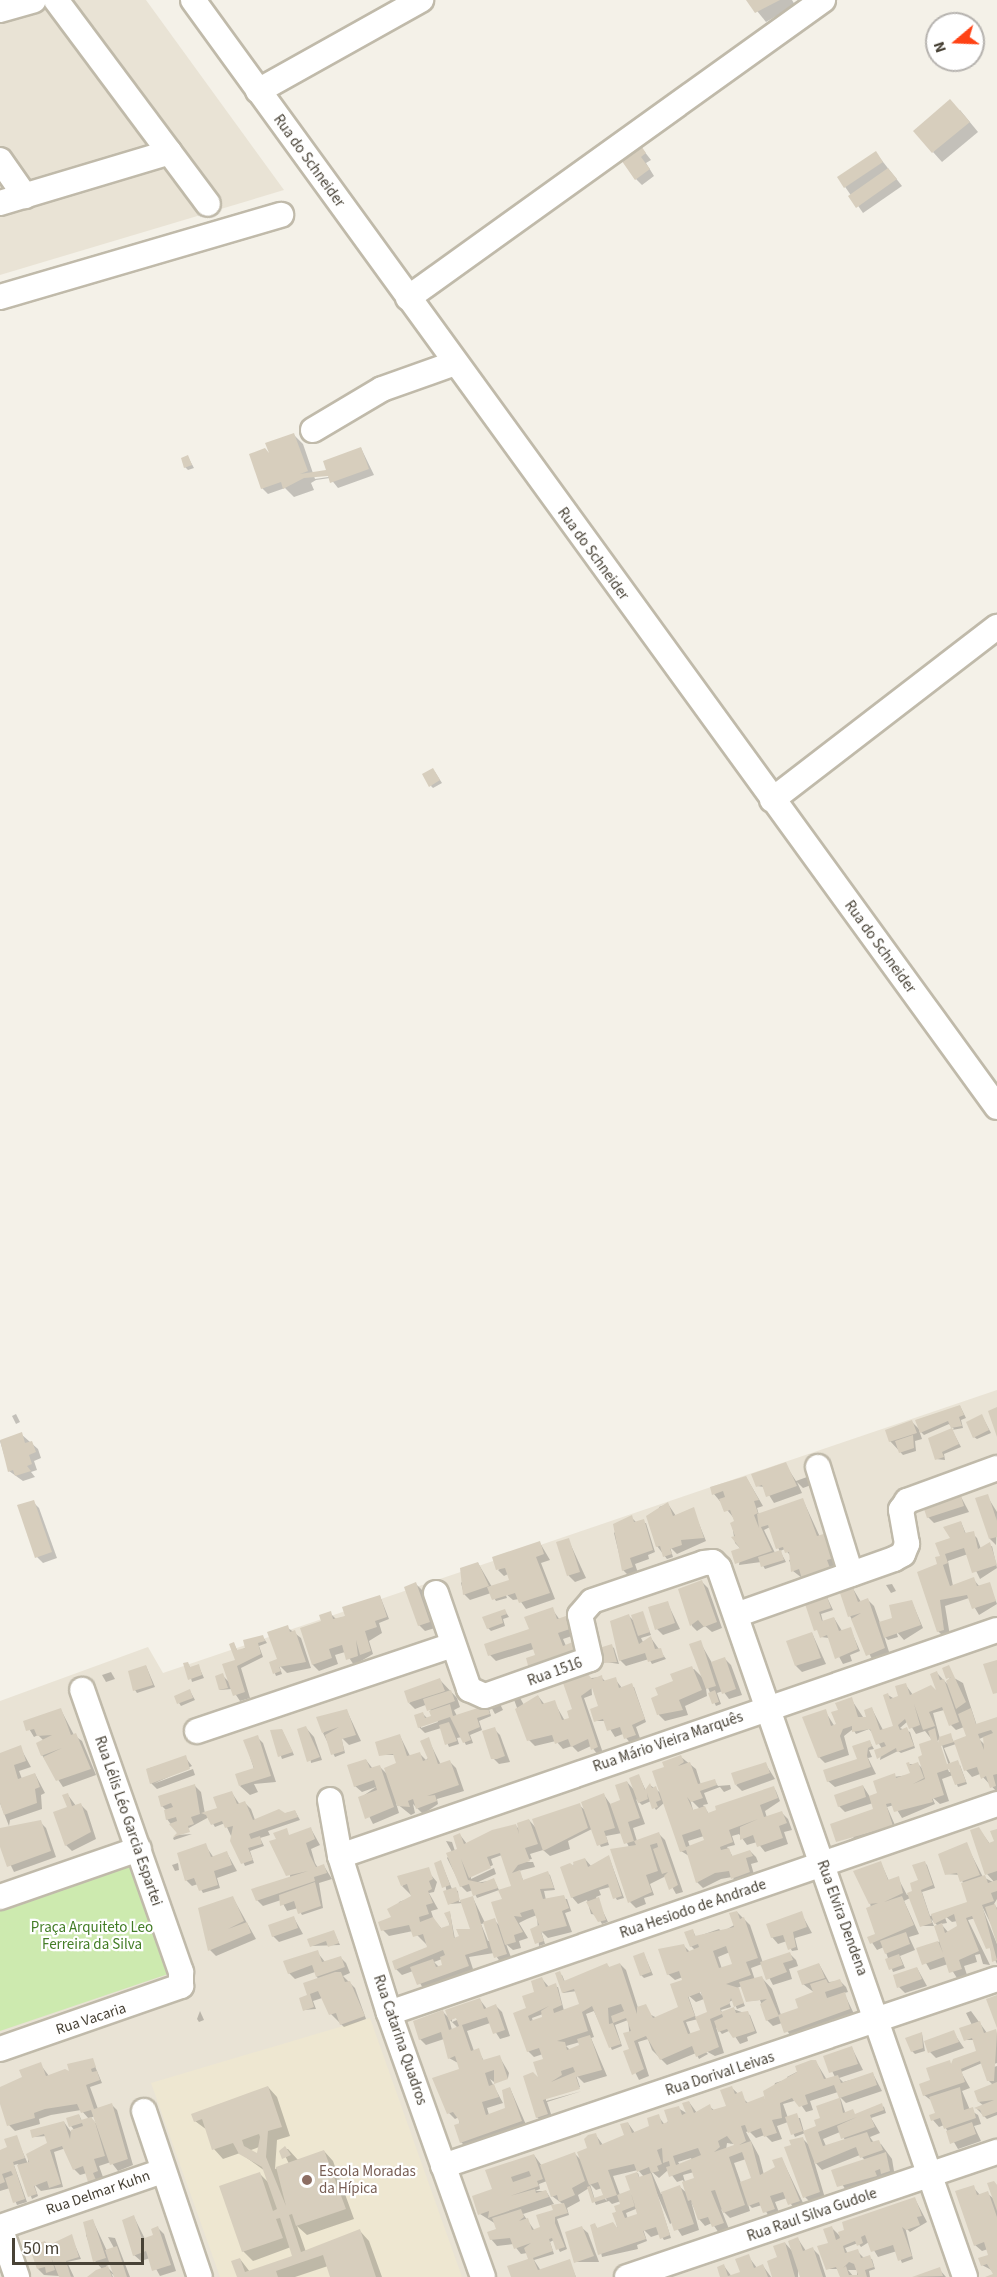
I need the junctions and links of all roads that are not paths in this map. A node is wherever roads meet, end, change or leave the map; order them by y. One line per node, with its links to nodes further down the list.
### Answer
1 (56, 0): 6 (street)
2 (192, 0): 5 (street, Rua do Schneider)
3 (421, 0): 5 (street)
4 (823, 0): 13 (street)
5 (258, 91): 13 (street, Rua do Schneider)
6 (170, 152): 8 (street); 10 (street)
7 (0, 160): 8 (street)
8 (25, 196): 9 (street)
9 (0, 203)
10 (208, 204)
11 (281, 215): 12 (street)
12 (0, 297)
13 (408, 298): 14 (street, Rua do Schneider)
14 (455, 363): 15 (street); 17 (street, Rua do Schneider)
15 (313, 430)
16 (997, 627): 17 (street)
17 (772, 800): 18 (street, Rua do Schneider)
18 (997, 1107)
19 (818, 1467): 22 (street)
20 (997, 1468): 22 (street)
21 (713, 1562): 24 (street, Rua Elvira Dendena); 26 (street, Rua 1516)
22 (851, 1574): 24 (street)
23 (436, 1593): 26 (street, Rua 1516)
24 (736, 1616): 28 (street, Rua Elvira Dendena)
25 (997, 1629): 28 (street, Rua Mário Vieira Marquês)
26 (453, 1645): 29 (street)
27 (82, 1690): 32 (street, Rua Lélis Léo Garcia Espartei)
28 (768, 1708): 33 (street, Rua Mário Vieira Marquês); 34 (street, Rua Elvira Dendena)
29 (197, 1731)
30 (330, 1800): 33 (street, Rua Catarina Quadros)
31 (997, 1804): 34 (street, Rua Hesiodo de Andrade)
32 (139, 1849): 35 (street); 37 (street, Rua Lélis Léo Garcia Espartei)
33 (340, 1856): 38 (street, Rua Catarina Quadros)
34 (823, 1866): 38 (street, Rua Hesiodo de Andrade); 39 (street, Rua Elvira Dendena)
35 (0, 1897)
36 (997, 1978): 39 (street, Rua Dorival Leivas)
37 (181, 1986): 40 (street, Rua Vacaria)
38 (389, 2013): 43 (street, Rua Catarina Quadros)
39 (879, 2021): 43 (street, Rua Dorival Leivas); 45 (street, Rua Elvira Dendena)
40 (0, 2049)
41 (144, 2111): 44 (street)
42 (997, 2152): 45 (street, Rua Raul Silva Gudole)
43 (443, 2166): 49 (street, Rua Catarina Quadros)
44 (163, 2171): 46 (street, Rua Delmar Kuhn); 48 (street)
45 (933, 2174): 50 (street, Rua Raul Silva Gudole); 51 (street, Rua Elvira Dendena)
46 (0, 2227): 47 (street)
47 (17, 2277)
48 (201, 2277)
49 (483, 2277)
50 (627, 2277)
51 (965, 2277)

